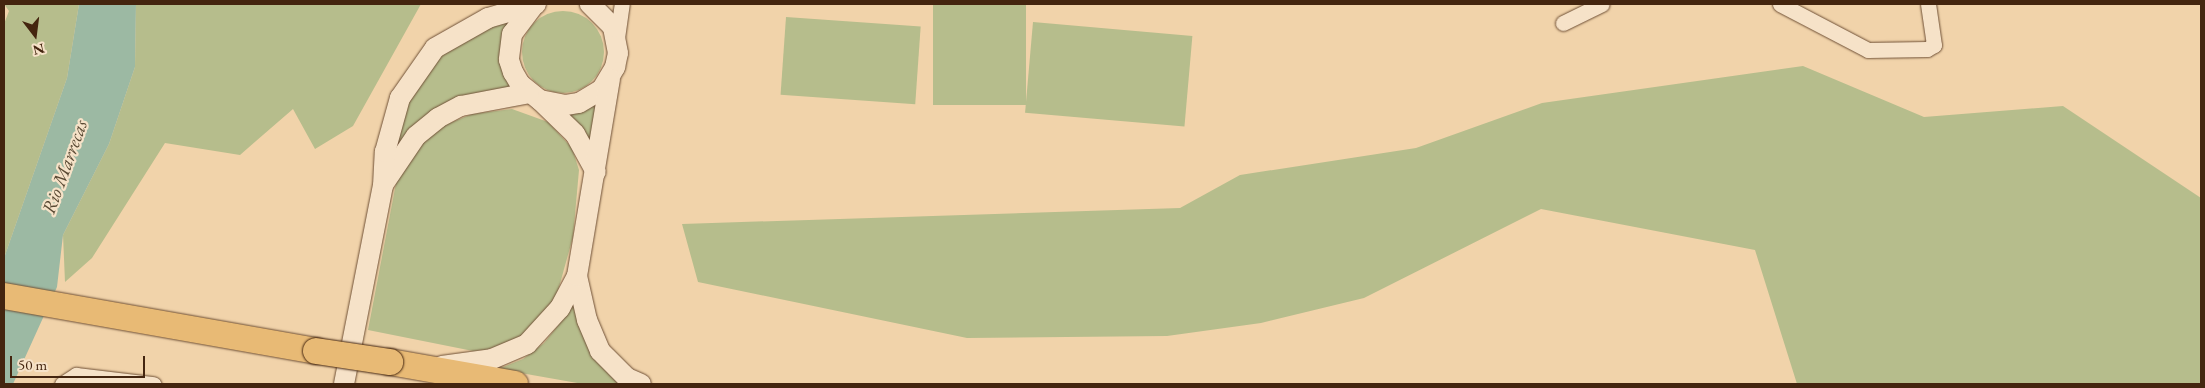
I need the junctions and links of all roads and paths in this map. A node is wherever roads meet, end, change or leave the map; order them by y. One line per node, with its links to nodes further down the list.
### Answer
1 (536, 4): 10 (street); 12 (street)
2 (590, 4): 8 (street)
3 (622, 4): 8 (street)
4 (1602, 4): 7 (street)
5 (1780, 4): 6 (street)
6 (1928, 4)
7 (1563, 23)
8 (617, 40): 9 (street)
9 (610, 79): 10 (street); 11 (street)
10 (534, 96): 11 (street); 12 (street)
11 (596, 172): 13 (street)
12 (383, 186): 18 (street)
13 (577, 276): 15 (street); 20 (street)
14 (4, 296): 15 (highway, bridge)
15 (434, 376): 19 (highway)
16 (62, 384): 17 (street)
17 (154, 384)
18 (344, 384)
19 (515, 384)
20 (641, 384)

